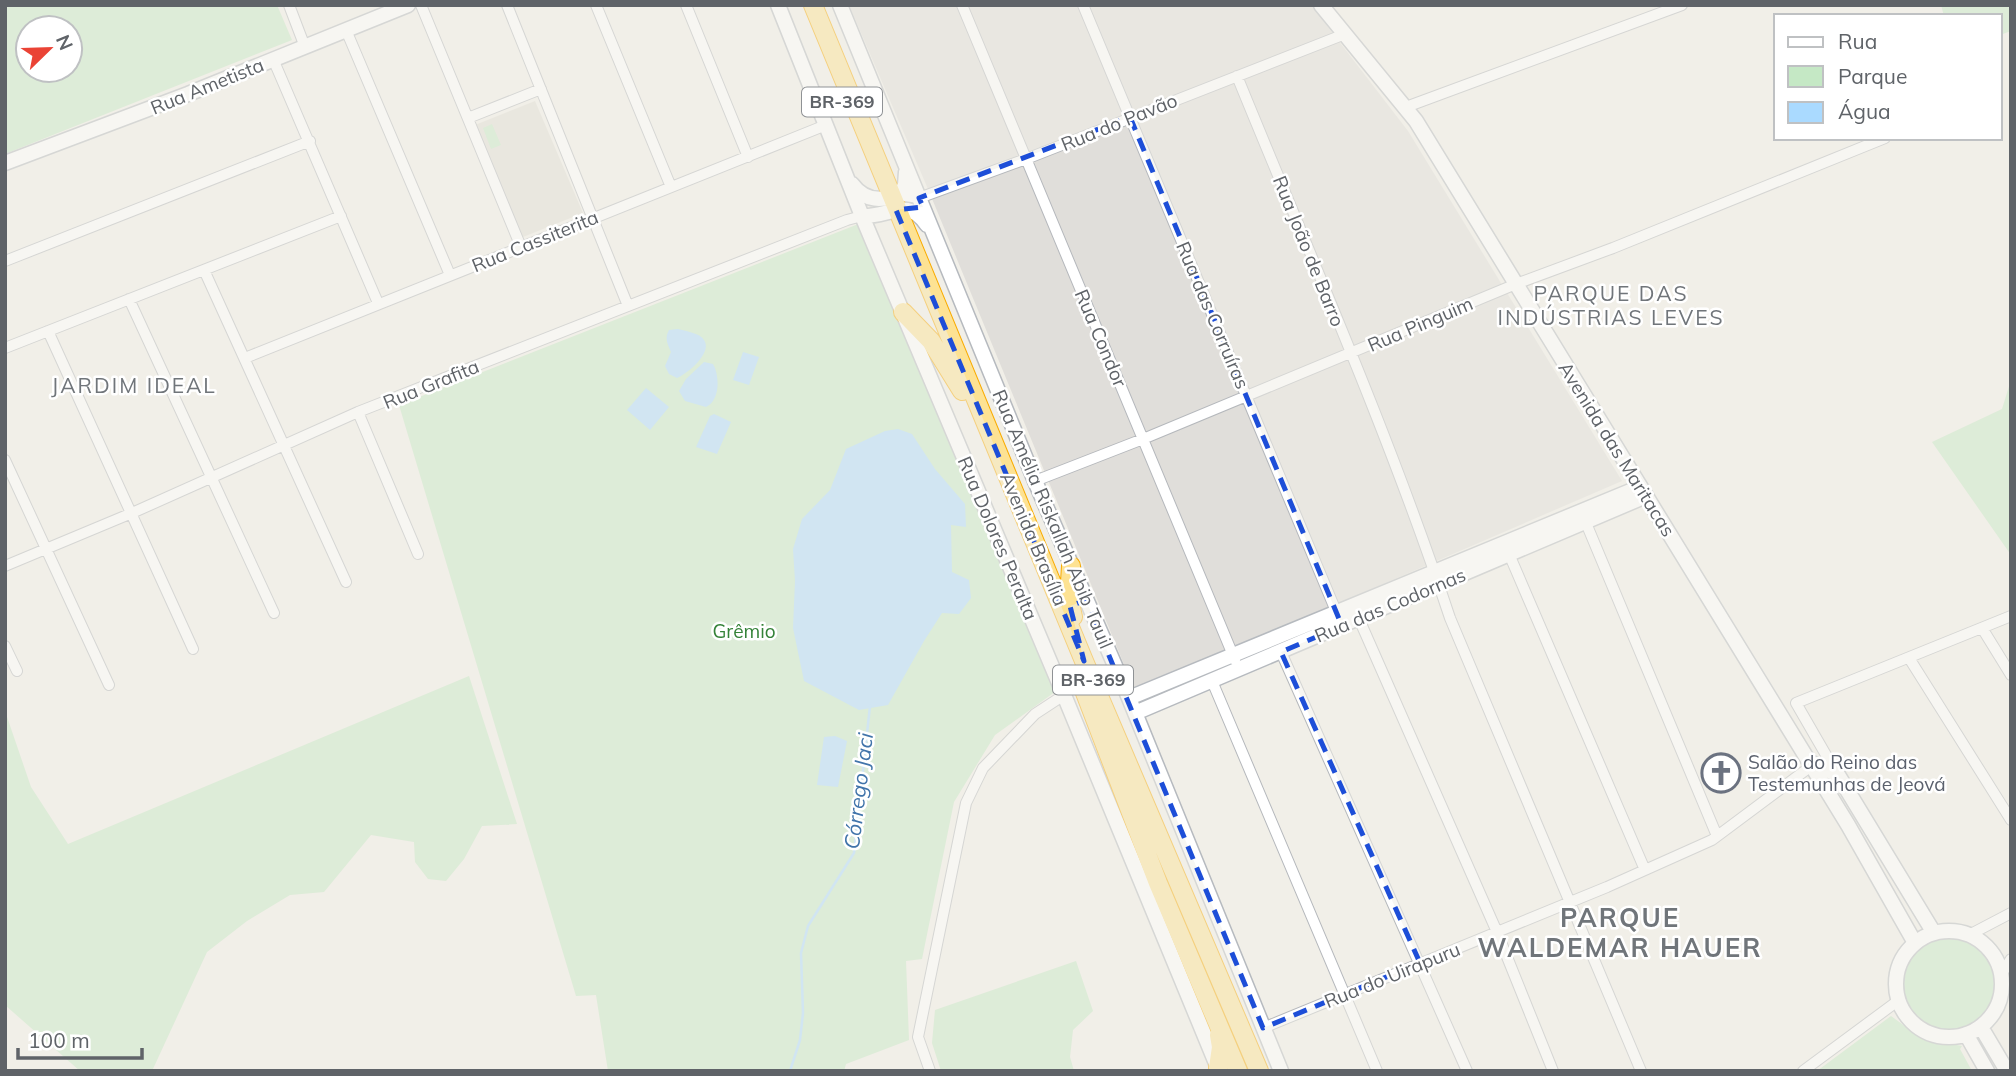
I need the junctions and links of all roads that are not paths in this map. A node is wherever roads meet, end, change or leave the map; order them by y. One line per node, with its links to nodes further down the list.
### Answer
1 (289, 5): 17 (street)
2 (408, 5): 15 (street, Rua Ametista)
3 (421, 5): 23 (street)
4 (507, 5): 20 (street)
5 (596, 5): 32 (street)
6 (686, 5): 27 (street)
7 (778, 5): 24 (street, Rua Dolores Peralta)
8 (802, 5): 34 (highway, Avenida Brasília / BR-369)
9 (813, 5): 34 (highway, Avenida Brasília / BR-369)
10 (840, 5): 30 (street, Rua Amélia Riskallah Abib Tauil)
11 (962, 5): 28 (street, Rua Condor)
12 (1083, 5): 22 (street, Rua das Corruíras)
13 (1321, 5): 16 (street, Avenida das Maritacas)
14 (1682, 5): 21 (street)
15 (346, 30): 17 (street, Rua Ametista); 43 (street)
16 (1345, 34): 19 (street, Rua do Pavão); 21 (street, Avenida das Maritacas)
17 (305, 47): 18 (street, Rua Ametista)
18 (273, 60): 26 (street); 29 (street, Rua Ametista)
19 (1237, 76): 22 (street, Rua do Pavão); 51 (street, Rua João de Barro)
20 (541, 89): 23 (street); 37 (street)
21 (1406, 107): 44 (street, Avenida das Maritacas)
22 (1130, 117): 28 (street, Rua do Pavão); 54 (street, Rua das Corruíras)
23 (468, 118): 40 (street)
24 (826, 125): 27 (street, Rua Cassiterita); 31 (street, Rua Dolores Peralta)
25 (1880, 140): 44 (street, Rua Pinguim)
26 (310, 141): 35 (street); 41 (street)
27 (748, 158): 32 (street, Rua Cassiterita)
28 (1026, 159): 33 (street, Rua do Pavão); 56 (street, Rua Condor)
29 (5, 163)
30 (906, 171): 33 (street, Rua Amélia Riskallah Abib Tauil); 34 (street)
31 (846, 174): 34 (street); 36 (street, Rua Dolores Peralta)
32 (671, 187): 37 (street, Rua Cassiterita)
33 (919, 198): 34 (street, Rua do Pavão); 38 (street, Rua Amélia Riskallah Abib Tauil)
34 (890, 205): 36 (street); 38 (street); 39 (street); 53 (highway, Avenida Brasília / BR-369); 83 (highway, Avenida Brasília / BR-369)
35 (341, 216): 42 (street); 46 (street)
36 (862, 216): 39 (street, Rua Dolores Peralta); 47 (street, Rua Grafita)
37 (594, 218): 40 (street, Rua Cassiterita); 47 (street)
38 (934, 235): 60 (street, Rua Amélia Riskallah Abib Tauil)
39 (875, 243): 48 (street, Rua Dolores Peralta)
40 (521, 247): 43 (street, Rua Cassiterita)
41 (5, 261)
42 (204, 270): 45 (street); 52 (street)
43 (450, 275): 46 (street, Rua Cassiterita)
44 (1516, 284): 51 (street, Rua Pinguim); 61 (street, Avenida das Maritacas)
45 (129, 299): 49 (street); 59 (street)
46 (378, 303): 52 (street, Rua Cassiterita)
47 (628, 306): 55 (street, Rua Grafita)
48 (903, 312): 53 (highway); 89 (street, Rua Dolores Peralta)
49 (47, 331): 50 (street); 62 (street)
50 (5, 348)
51 (1350, 353): 54 (street, Rua Pinguim); 70 (street, Rua João de Barro)
52 (245, 358): 57 (street)
53 (961, 391): 110 (highway, Avenida Brasília / BR-369)
54 (1247, 396): 56 (street, Rua Pinguim); 76 (street, Rua das Corruíras)
55 (358, 412): 57 (street, Rua Grafita); 66 (street)
56 (1143, 439): 60 (street, Rua Pinguim); 81 (street, Rua Condor)
57 (285, 446): 59 (street, Rua Grafita); 71 (street)
58 (5, 460): 65 (street)
59 (210, 478): 62 (street, Rua Grafita); 73 (street)
60 (1035, 481): 69 (street, Rua Amélia Riskallah Abib Tauil)
61 (1643, 491): 63 (street, Rua das Codornas); 64 (street, Rua das Codornas); 92 (street, Avenida das Maritacas)
62 (132, 513): 65 (street, Rua Grafita); 79 (street)
63 (1586, 523): 64 (street, Rua das Codornas); 95 (street)
64 (1530, 538): 67 (street, Rua das Codornas); 70 (street, Rua das Codornas)
65 (46, 548): 68 (street, Rua Grafita); 88 (street)
66 (418, 554)
67 (1509, 554): 70 (street, Rua das Codornas); 97 (street)
68 (5, 566)
69 (1071, 566): 83 (highway); 90 (street, Rua Amélia Riskallah Abib Tauil)
70 (1437, 577): 72 (street, Rua das Codornas); 99 (street, Rua João de Barro)
71 (346, 582)
72 (1371, 605): 75 (street, Rua das Codornas); 76 (street, Rua das Codornas)
73 (274, 613)
74 (2011, 616): 77 (street)
75 (1359, 618): 76 (street, Rua das Codornas); 101 (street)
76 (1340, 619): 80 (street, Rua das Codornas); 81 (street, Rua das Codornas)
77 (1982, 628): 82 (street); 86 (street)
78 (5, 646): 85 (street)
79 (192, 649)
80 (1281, 652): 84 (street, Rua das Codornas); 106 (street)
81 (1233, 655): 84 (street, Rua Condor); 90 (street, Rua das Codornas)
82 (1909, 658): 93 (street); 94 (street)
83 (1084, 661): 117 (highway, Avenida Brasília / BR-369)
84 (1239, 670): 87 (street, Rua das Codornas)
85 (17, 671)
86 (2011, 675)
87 (1212, 681): 91 (street, Rua das Codornas); 108 (street)
88 (109, 685)
89 (1064, 695): 114 (street, Rua Dolores Peralta); 115 (street)
90 (1129, 698): 91 (street, Rua Amélia Riskallah Abib Tauil)
91 (1135, 713): 112 (street, Rua Amélia Riskallah Abib Tauil)
92 (1811, 763): 93 (street); 95 (street, Rua do Uirapuru); 98 (street, Avenida das Maritacas)
93 (1838, 775): 96 (street)
94 (2011, 820)
95 (1717, 836): 97 (street, Rua do Uirapuru)
96 (1892, 866): 98 (street); 102 (street)
97 (1645, 870): 99 (street, Rua do Uirapuru)
98 (1878, 875): 104 (street, Avenida das Maritacas)
99 (1571, 902): 101 (street, Rua do Uirapuru); 122 (street, Rua João de Barro)
100 (2011, 913): 103 (street)
101 (1497, 932): 106 (street, Rua do Uirapuru); 121 (street)
102 (1934, 933): 103 (street); 104 (street)
103 (1969, 935): 107 (street)
104 (1915, 943): 109 (street)
105 (2011, 960): 107 (street)
106 (1420, 963): 108 (street, Rua do Uirapuru); 120 (street)
107 (2001, 975): 111 (street)
108 (1345, 994): 112 (street, Rua do Uirapuru); 119 (street)
109 (1899, 1000): 113 (street); 123 (street)
110 (1211, 1004): 114 (highway); 116 (highway, Avenida Brasília / BR-369)
111 (1980, 1027): 113 (street); 125 (street)
112 (1263, 1028): 118 (street, Rua Amélia Riskallah Abib Tauil)
113 (1966, 1034): 124 (street)
114 (1219, 1070)
115 (930, 1071)
116 (1238, 1071)
117 (1259, 1071)
118 (1281, 1071)
119 (1377, 1071)
120 (1467, 1071)
121 (1553, 1071)
122 (1641, 1071)
123 (1803, 1071)
124 (1987, 1071)
125 (2007, 1071)

